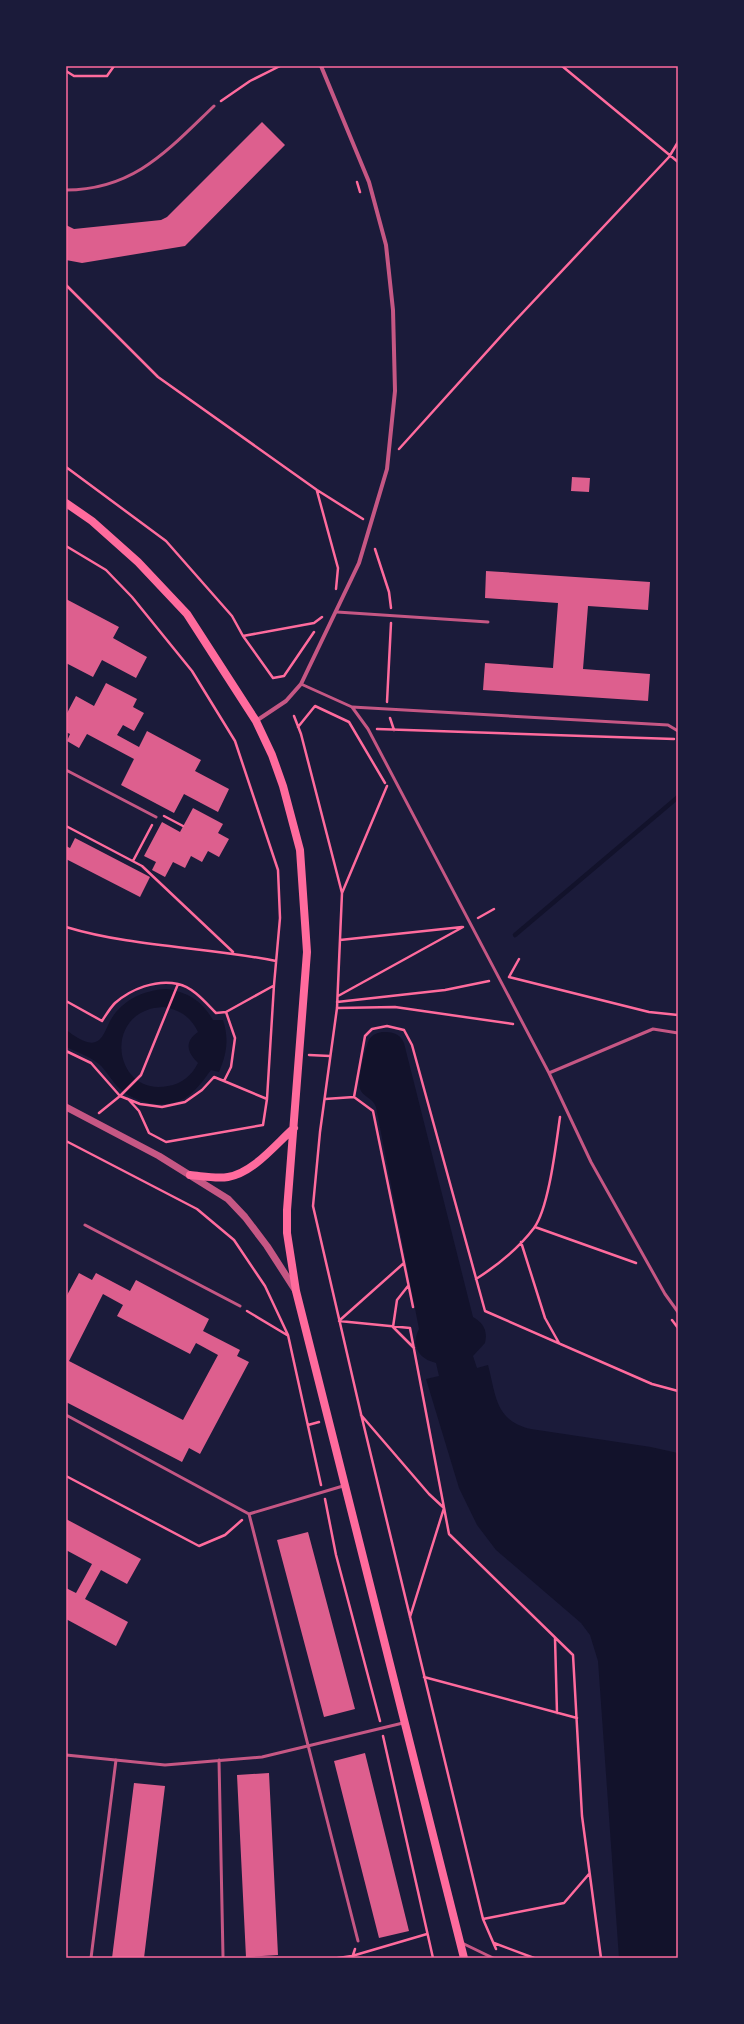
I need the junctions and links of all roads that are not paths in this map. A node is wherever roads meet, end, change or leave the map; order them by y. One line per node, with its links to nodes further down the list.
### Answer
1 (321, 66): 5 (street)
2 (214, 106): 3 (lane)
3 (66, 190)
4 (66, 503): 9 (main road)
5 (337, 612): 6 (lane); 7 (street)
6 (488, 622)
7 (301, 684): 8 (lane); 9 (street)
8 (352, 707): 10 (lane); 14 (lane)
9 (256, 721): 16 (main road)
10 (678, 731)
11 (66, 770): 12 (lane)
12 (156, 817)
13 (678, 1033): 14 (lane)
14 (549, 1073): 21 (lane)
15 (66, 1107): 17 (street)
16 (294, 1128): 17 (main road); 19 (main road)
17 (190, 1175): 19 (street)
18 (85, 1225): 20 (lane)
19 (296, 1291): 23 (main road)
20 (240, 1306)
21 (678, 1312)
22 (66, 1415): 24 (lane)
23 (346, 1485): 24 (lane); 25 (main road)
24 (249, 1514): 26 (lane)
25 (406, 1722): 26 (lane); 31 (main road)
26 (309, 1746): 29 (lane); 30 (lane)
27 (66, 1755): 28 (lane)
28 (116, 1760): 29 (lane); 33 (lane)
29 (219, 1760): 32 (lane)
30 (358, 1941)
31 (461, 1943): 34 (main road); 35 (lane)
32 (223, 1956)
33 (91, 1958)
34 (464, 1958)
35 (493, 1958)

